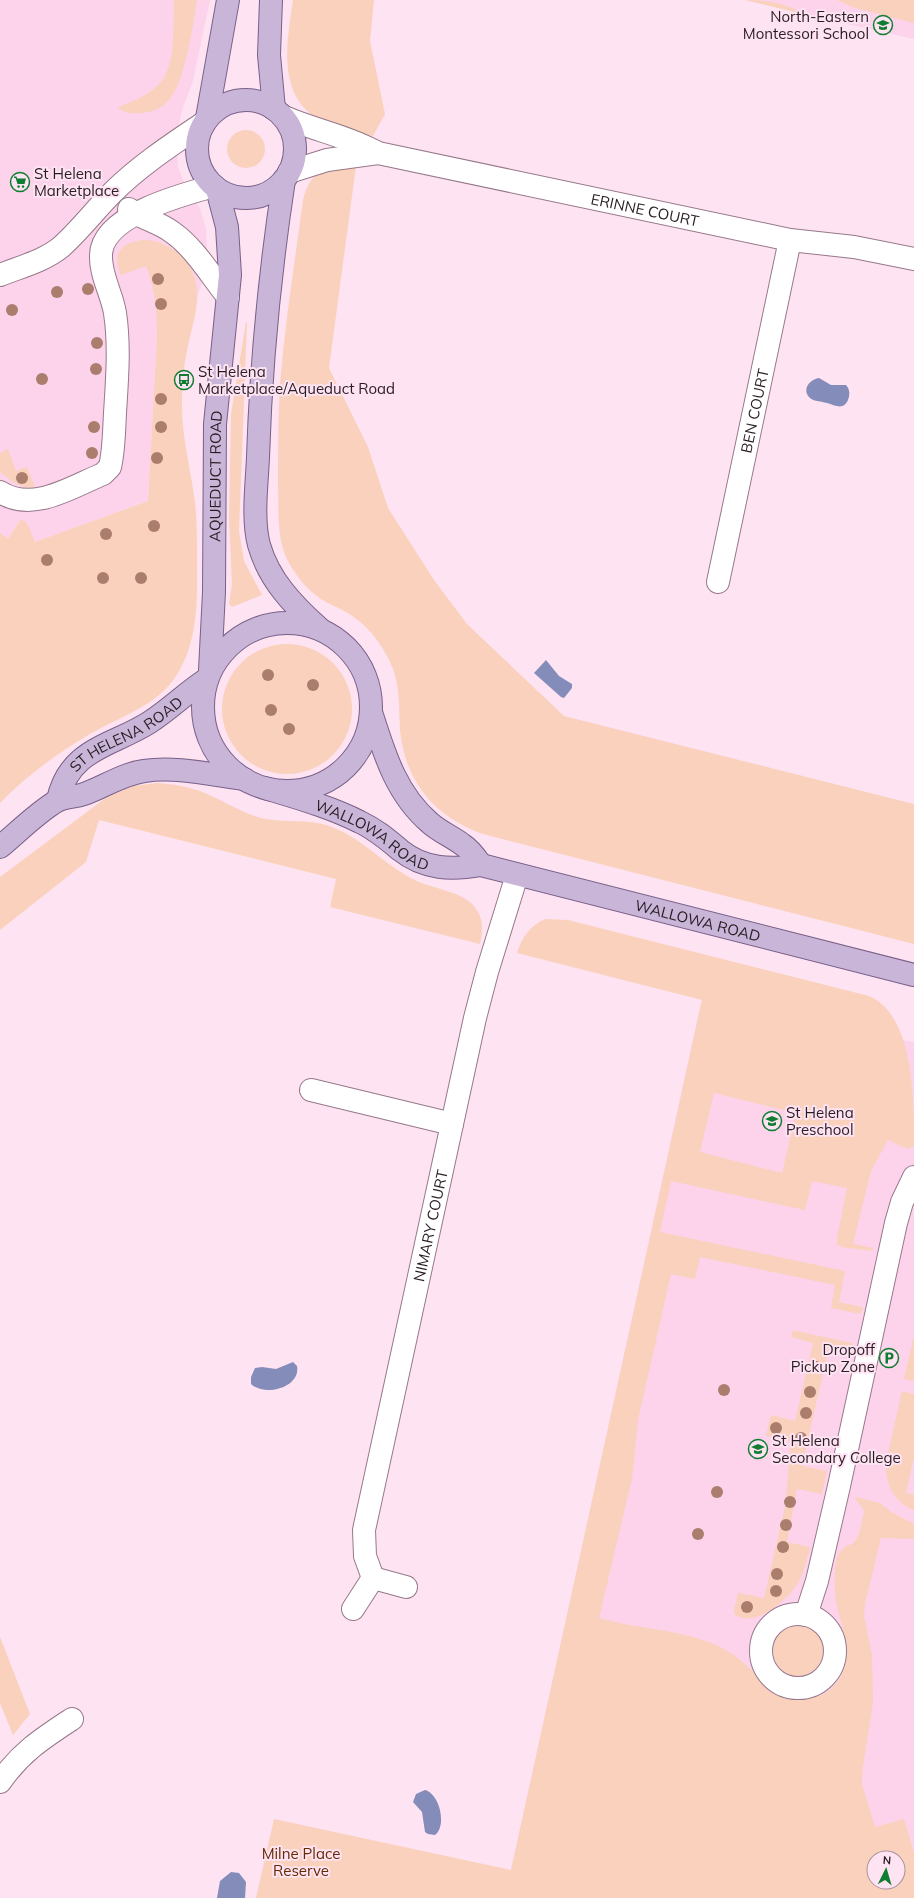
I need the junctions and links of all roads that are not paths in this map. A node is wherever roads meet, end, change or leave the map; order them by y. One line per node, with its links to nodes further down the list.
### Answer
1 (228, 0): 4 (main road)
2 (271, 0): 3 (main road)
3 (278, 113): 4 (main road); 5 (street, ERINNE COURT); 6 (main road)
4 (206, 120): 7 (main road); 8 (street)
5 (378, 153): 6 (street, ERINNE COURT); 10 (street, ERINNE COURT)
6 (286, 176): 7 (main road); 16 (main road)
7 (216, 188): 9 (street); 13 (main road, AQUEDUCT ROAD)
8 (113, 192): 9 (street); 12 (street)
9 (136, 214): 13 (street); 14 (street)
10 (790, 240): 11 (street, ERINNE COURT); 15 (street, BEN COURT)
11 (914, 259)
12 (0, 275)
13 (228, 298): 17 (main road, AQUEDUCT ROAD)
14 (0, 492)
15 (718, 582)
16 (321, 630): 17 (main road); 18 (main road)
17 (209, 675): 19 (main road, AQUEDUCT ROAD); 21 (main road, ST HELENA ROAD)
18 (371, 711): 20 (main road); 23 (main road)
19 (244, 779): 20 (main road); 21 (main road, ST HELENA ROAD)
20 (266, 788): 23 (main road, WALLOWA ROAD)
21 (58, 800): 22 (main road, ST HELENA ROAD)
22 (0, 847)
23 (481, 865): 24 (main road, WALLOWA ROAD)
24 (517, 875): 25 (main road, WALLOWA ROAD); 27 (street, NIMARY COURT)
25 (914, 974)
26 (311, 1090): 27 (street)
27 (452, 1124): 29 (street, NIMARY COURT)
28 (914, 1177): 32 (street)
29 (373, 1578): 30 (street); 31 (street)
30 (406, 1587)
31 (353, 1609)
32 (806, 1615)
33 (72, 1719): 34 (street)
34 (0, 1782)

